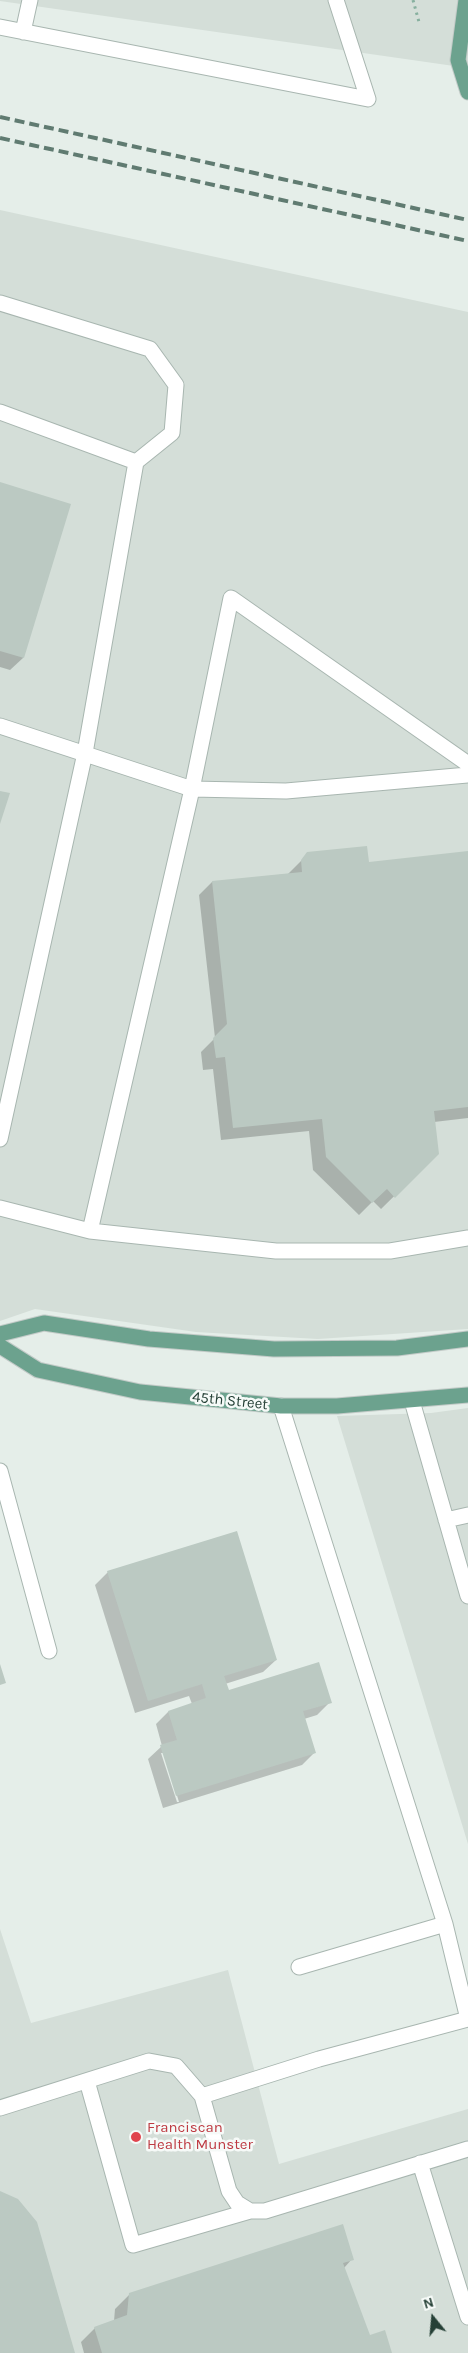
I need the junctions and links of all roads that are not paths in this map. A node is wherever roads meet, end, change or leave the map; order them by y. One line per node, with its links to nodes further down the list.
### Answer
1 (30, 0): 5 (lane)
2 (336, 0): 5 (lane)
3 (466, 0): 6 (main road)
4 (0, 27): 5 (lane)
5 (23, 32)
6 (468, 92)
7 (0, 303): 9 (lane)
8 (0, 412): 9 (lane)
9 (136, 462): 11 (lane)
10 (0, 726): 11 (lane)
11 (85, 753): 14 (lane); 15 (lane)
12 (468, 764): 14 (lane)
13 (468, 775): 14 (lane)
14 (192, 789): 18 (lane)
15 (3, 1114): 16 (lane)
16 (0, 1139)
17 (0, 1208): 18 (lane)
18 (90, 1231): 19 (lane)
19 (468, 1238)
20 (0, 1334): 21 (main road)
21 (468, 1339)
22 (0, 1346): 25 (main road, 45th Street)
23 (468, 1395): 24 (main road, 45th Street)
24 (412, 1401): 25 (main road, 45th Street); 28 (lane)
25 (281, 1406): 31 (lane)
26 (0, 1471): 30 (lane)
27 (468, 1515): 28 (lane)
28 (446, 1520): 29 (lane)
29 (468, 1596)
30 (49, 1651)
31 (445, 1924): 32 (lane); 33 (lane)
32 (299, 1967)
33 (468, 2020): 35 (lane)
34 (88, 2081): 35 (lane); 36 (lane); 39 (lane)
35 (202, 2096): 39 (lane)
36 (0, 2108)
37 (468, 2149): 38 (lane)
38 (420, 2163): 39 (lane); 40 (lane)
39 (250, 2211)
40 (468, 2317)

